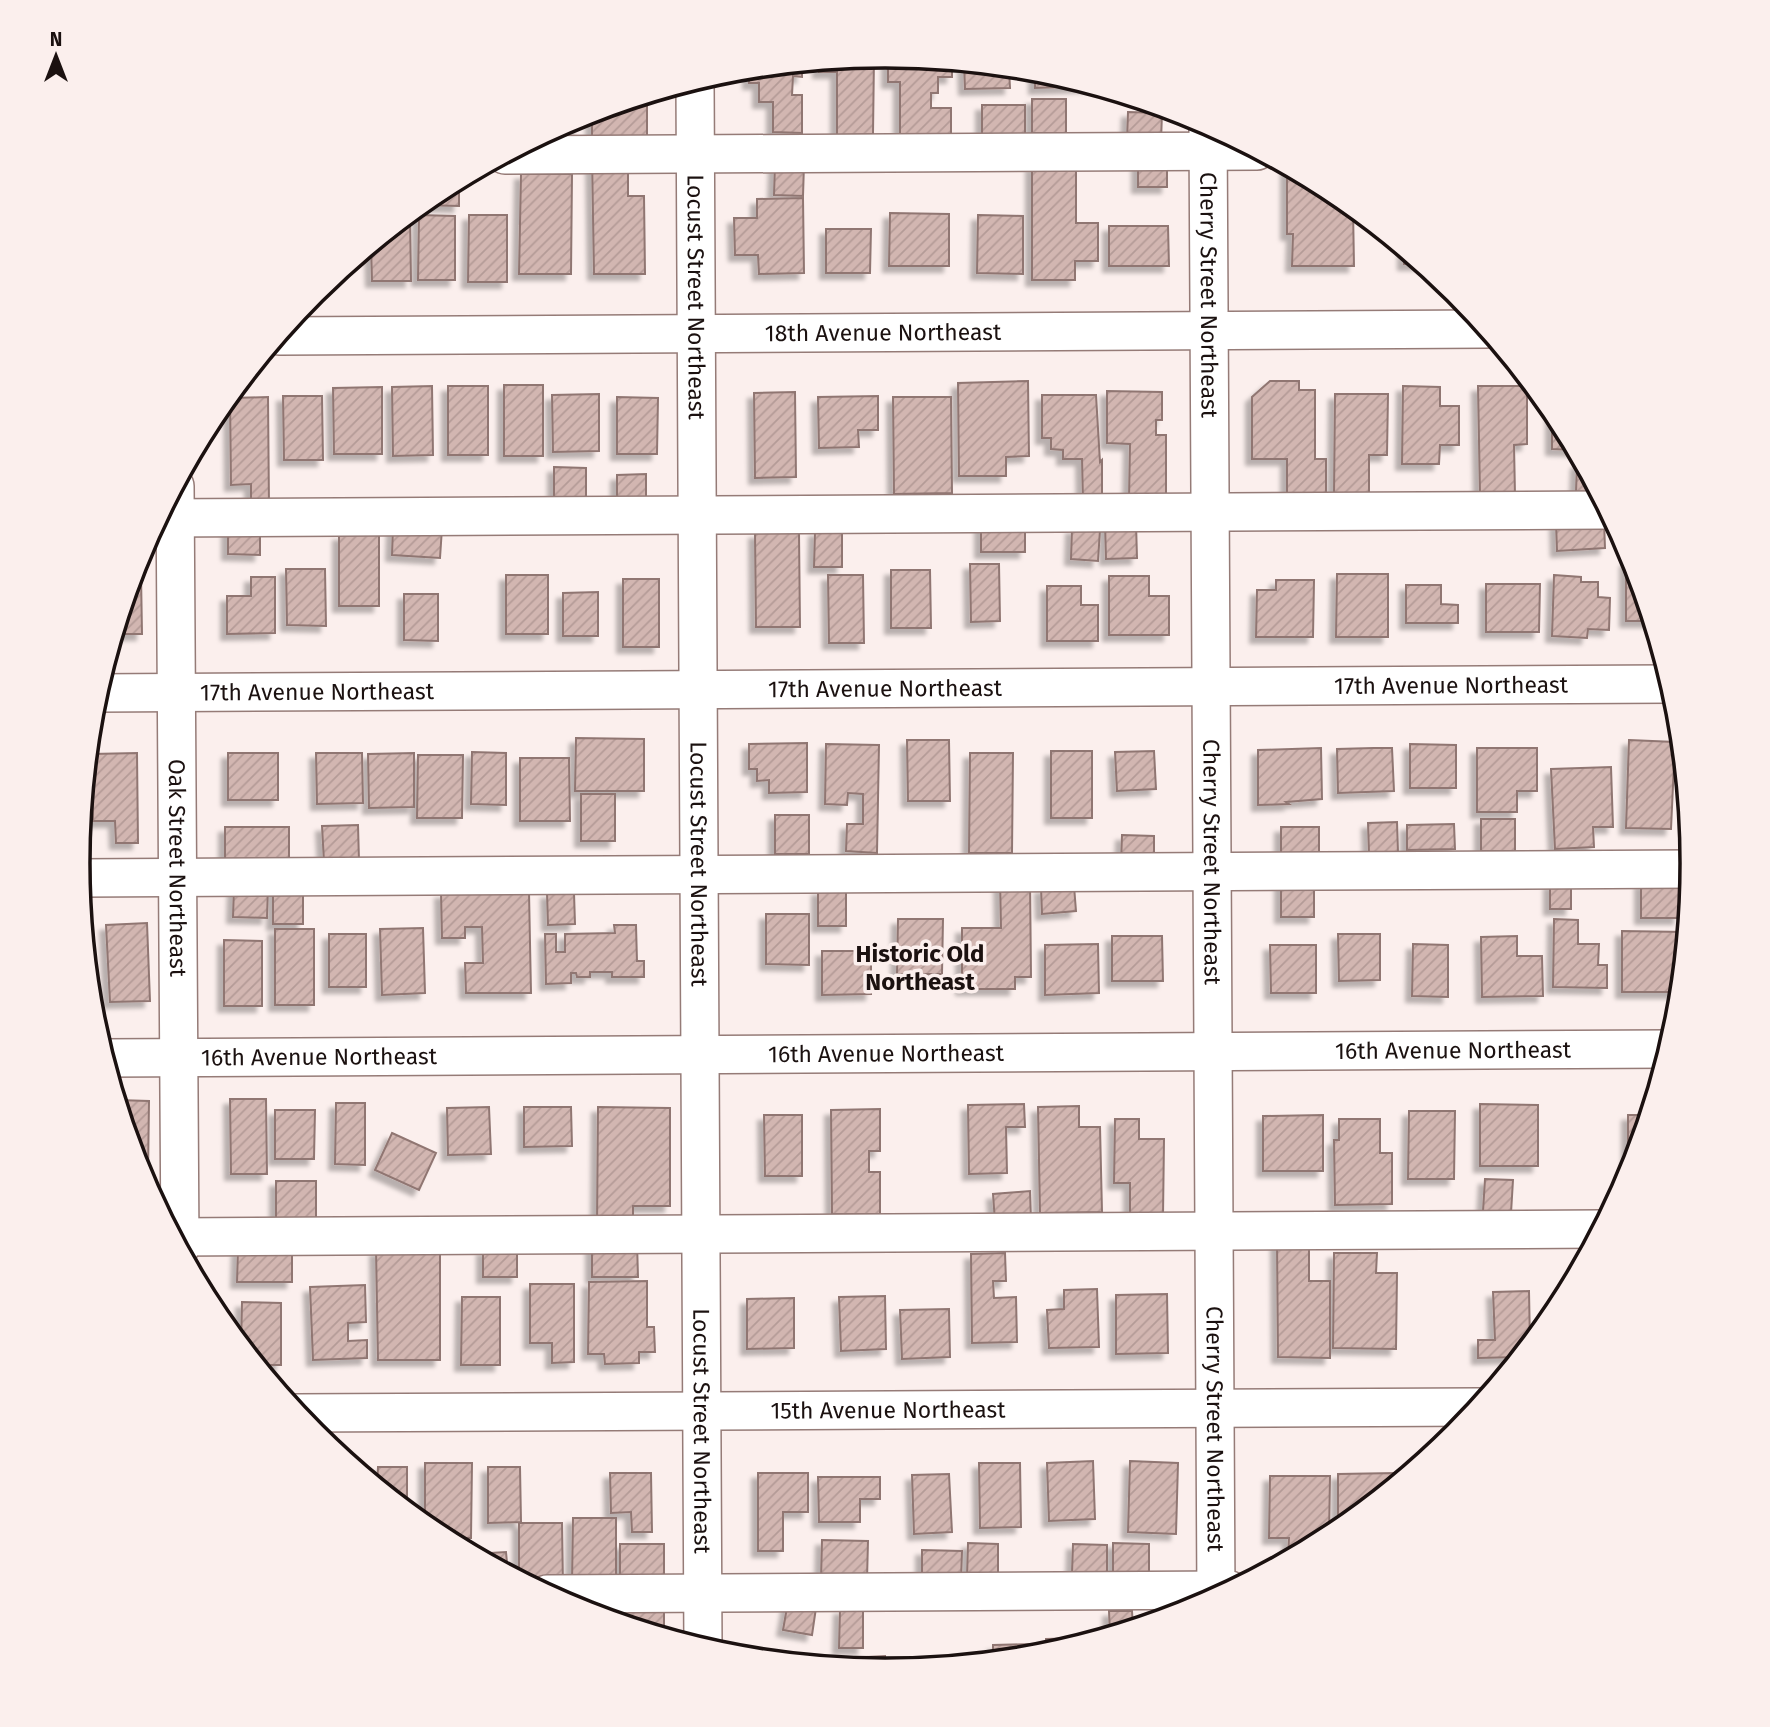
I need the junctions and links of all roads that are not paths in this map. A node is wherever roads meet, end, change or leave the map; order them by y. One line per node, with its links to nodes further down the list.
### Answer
1 (695, 92): 3 (street, Locust Street Northeast)
2 (1208, 138): 3 (street); 6 (street, Cherry Street Northeast)
3 (695, 154): 4 (street); 7 (street, Locust Street Northeast)
4 (524, 155)
5 (1474, 329): 6 (street, 18th Avenue Northeast)
6 (1209, 330): 7 (street, 18th Avenue Northeast); 11 (street, Cherry Street Northeast)
7 (696, 334): 8 (street, 18th Avenue Northeast); 12 (street, Locust Street Northeast)
8 (290, 336)
9 (175, 507): 12 (street)
10 (1597, 510): 11 (street)
11 (1210, 512): 12 (street); 15 (street, Cherry Street Northeast)
12 (697, 515): 16 (street, Locust Street Northeast)
13 (170, 516): 18 (street, Oak Street Northeast)
14 (1659, 684): 15 (street, 17th Avenue Northeast)
15 (1211, 687): 16 (street, 17th Avenue Northeast); 20 (street, Cherry Street Northeast)
16 (698, 690): 18 (street, 17th Avenue Northeast); 21 (street, Locust Street Northeast)
17 (109, 692): 18 (street, 17th Avenue Northeast)
18 (177, 692): 23 (street, Oak Street Northeast)
19 (1680, 869): 20 (street)
20 (1212, 872): 21 (street); 25 (street, Cherry Street Northeast)
21 (699, 874): 23 (street); 26 (street, Locust Street Northeast)
22 (90, 878): 23 (street)
23 (177, 878): 27 (street, Oak Street Northeast)
24 (1658, 1049): 25 (street, 16th Avenue Northeast)
25 (1213, 1052): 26 (street, 16th Avenue Northeast); 31 (street, Cherry Street Northeast)
26 (700, 1055): 27 (street, 16th Avenue Northeast); 32 (street, Locust Street Northeast)
27 (179, 1057): 28 (street, 16th Avenue Northeast); 29 (street, Oak Street Northeast)
28 (114, 1058)
29 (178, 1227)
30 (1591, 1229): 31 (street)
31 (1214, 1231): 32 (street); 35 (street, Cherry Street Northeast)
32 (701, 1234): 33 (street); 36 (street, Locust Street Northeast)
33 (186, 1241)
34 (1466, 1406): 35 (street, 15th Avenue Northeast)
35 (1215, 1408): 36 (street, 15th Avenue Northeast); 38 (street, Cherry Street Northeast)
36 (702, 1411): 37 (street, 15th Avenue Northeast); 39 (street, Locust Street Northeast)
37 (311, 1413)
38 (1221, 1584)
39 (703, 1593): 40 (street); 41 (street); 42 (street, Locust Street Northeast)
40 (1200, 1593)
41 (571, 1594)
42 (703, 1637)

